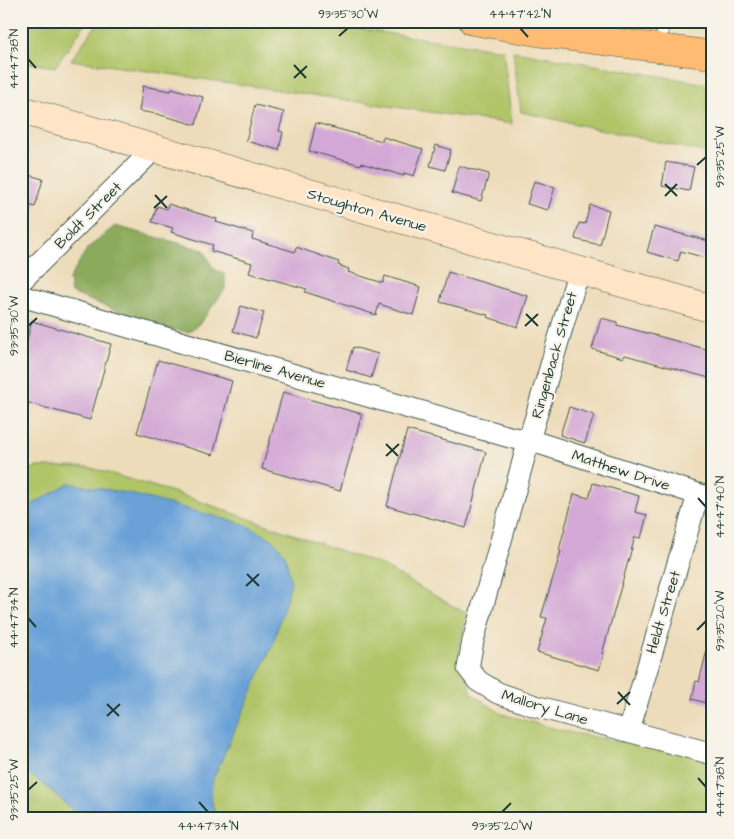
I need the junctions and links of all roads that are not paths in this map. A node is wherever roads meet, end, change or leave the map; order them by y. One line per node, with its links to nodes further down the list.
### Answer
1 (472, 21): 3 (main road)
2 (664, 21): 3 (lane)
3 (660, 48): 4 (main road)
4 (713, 55)
5 (21, 110): 6 (street, Stoughton Avenue)
6 (154, 149): 7 (street, Stoughton Avenue); 8 (street, Boldt Street)
7 (579, 270): 10 (street, Stoughton Avenue); 11 (street, Ringenback Street)
8 (21, 281)
9 (21, 296): 11 (street, Bierline Avenue)
10 (713, 309)
11 (529, 440): 12 (street, Matthew Drive); 13 (street, Mallory Lane)
12 (705, 497): 13 (street, Heldt Street)
13 (629, 730): 14 (street, Mallory Lane)
14 (713, 754)

